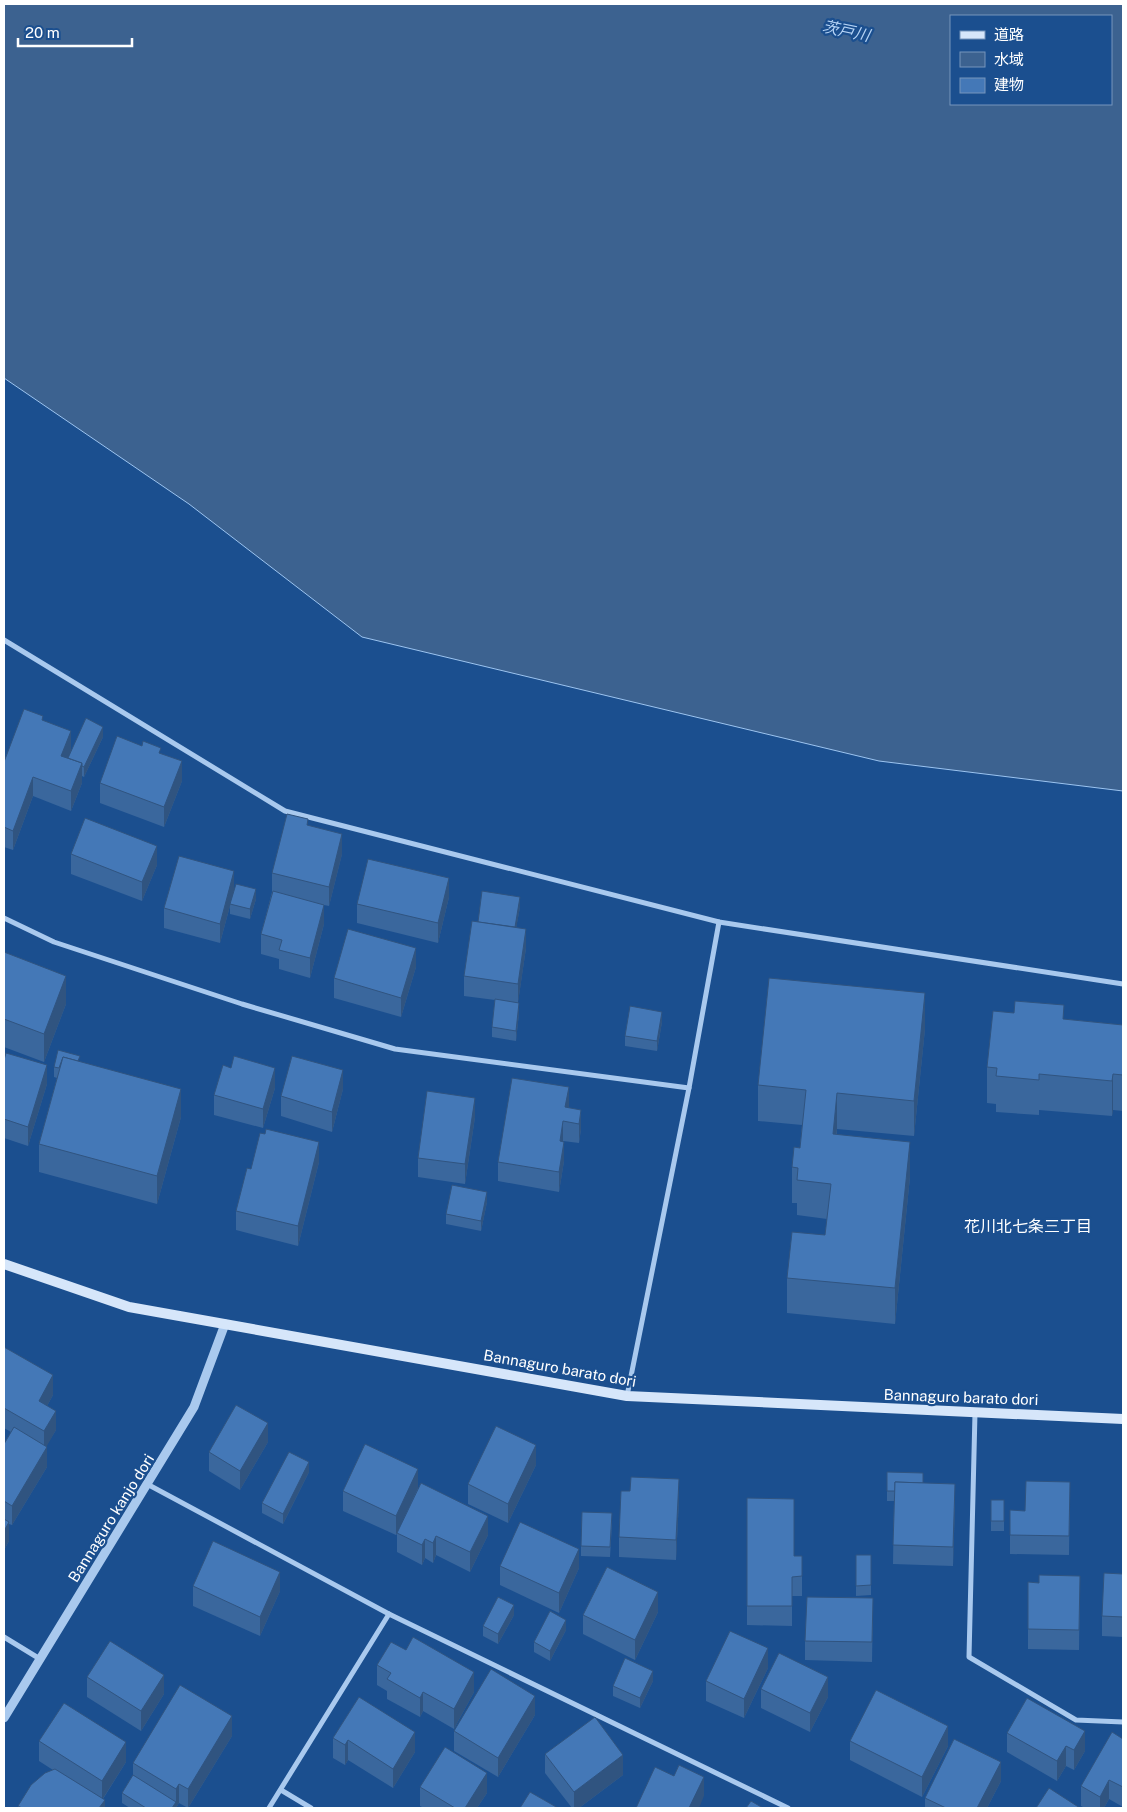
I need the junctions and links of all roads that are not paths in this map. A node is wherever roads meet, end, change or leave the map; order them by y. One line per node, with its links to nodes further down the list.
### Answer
1 (4, 640): 3 (street)
2 (4, 918): 5 (street)
3 (719, 922): 4 (street); 5 (street)
4 (1123, 984)
5 (689, 1088): 8 (street)
6 (4, 1264): 7 (main road, Bannaguro barato dori)
7 (225, 1324): 8 (main road, Bannaguro barato dori); 11 (street, Bannaguro kanjo dori)
8 (627, 1396): 9 (main road, Bannaguro barato dori)
9 (975, 1413): 10 (main road, Bannaguro barato dori); 16 (street)
10 (1123, 1419)
11 (147, 1484): 12 (street); 14 (street, Bannaguro kanjo dori)
12 (389, 1614): 17 (street); 20 (street)
13 (4, 1637): 14 (street)
14 (40, 1659): 15 (street, Bannaguro kanjo dori)
15 (4, 1718)
16 (1123, 1722)
17 (281, 1790): 18 (street); 19 (street)
18 (269, 1808)
19 (310, 1808)
20 (788, 1808)

